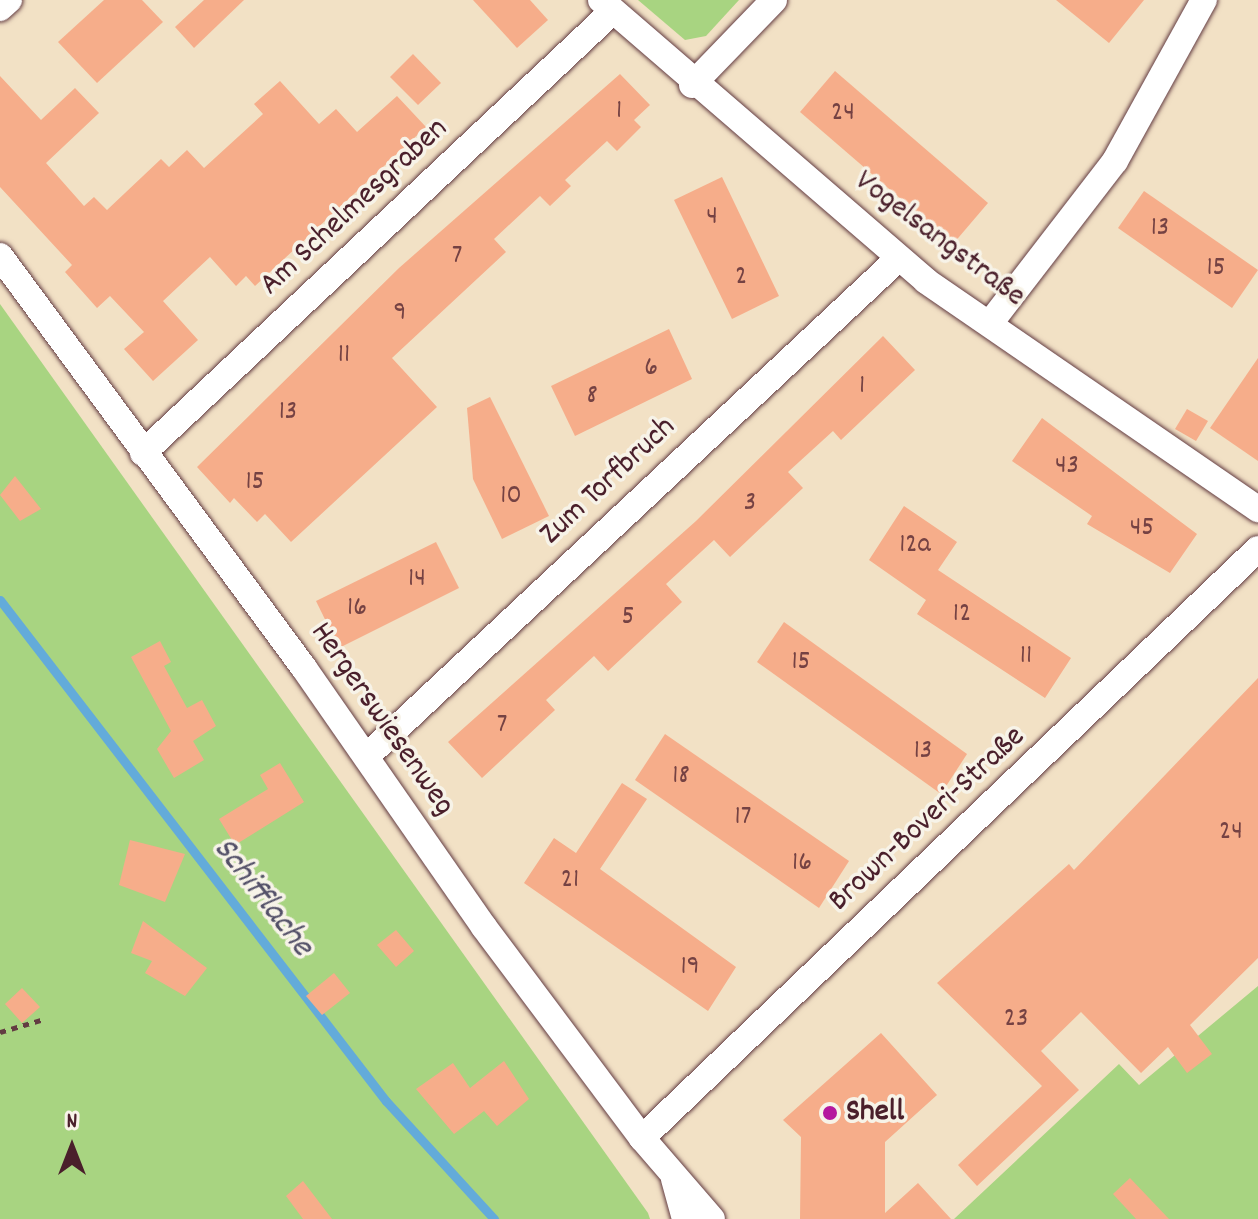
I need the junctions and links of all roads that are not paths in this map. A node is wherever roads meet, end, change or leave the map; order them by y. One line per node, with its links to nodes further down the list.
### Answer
1 (9, 0): 5 (street)
2 (774, 0): 6 (street)
3 (1204, 0): 9 (street)
4 (607, 6): 6 (street, Vogelsangstraße); 10 (street, Am Schelmesgraben)
5 (0, 8)
6 (692, 85): 8 (street, Vogelsangstraße)
7 (0, 256): 10 (street, Hergerswiesenweg)
8 (898, 259): 9 (street, Vogelsangstraße); 13 (street, Zum Torfbruch)
9 (991, 322): 11 (street, Vogelsangstraße)
10 (143, 453): 13 (street, Hergerswiesenweg)
11 (1258, 509)
12 (1258, 549): 14 (street, Brown-Boveri-Straße)
13 (367, 756): 14 (street, Hergerswiesenweg)
14 (642, 1138): 15 (street, Hergerswiesenweg)
15 (672, 1172): 16 (street); 17 (street, Hergerswiesenweg)
16 (685, 1219)
17 (712, 1219)

